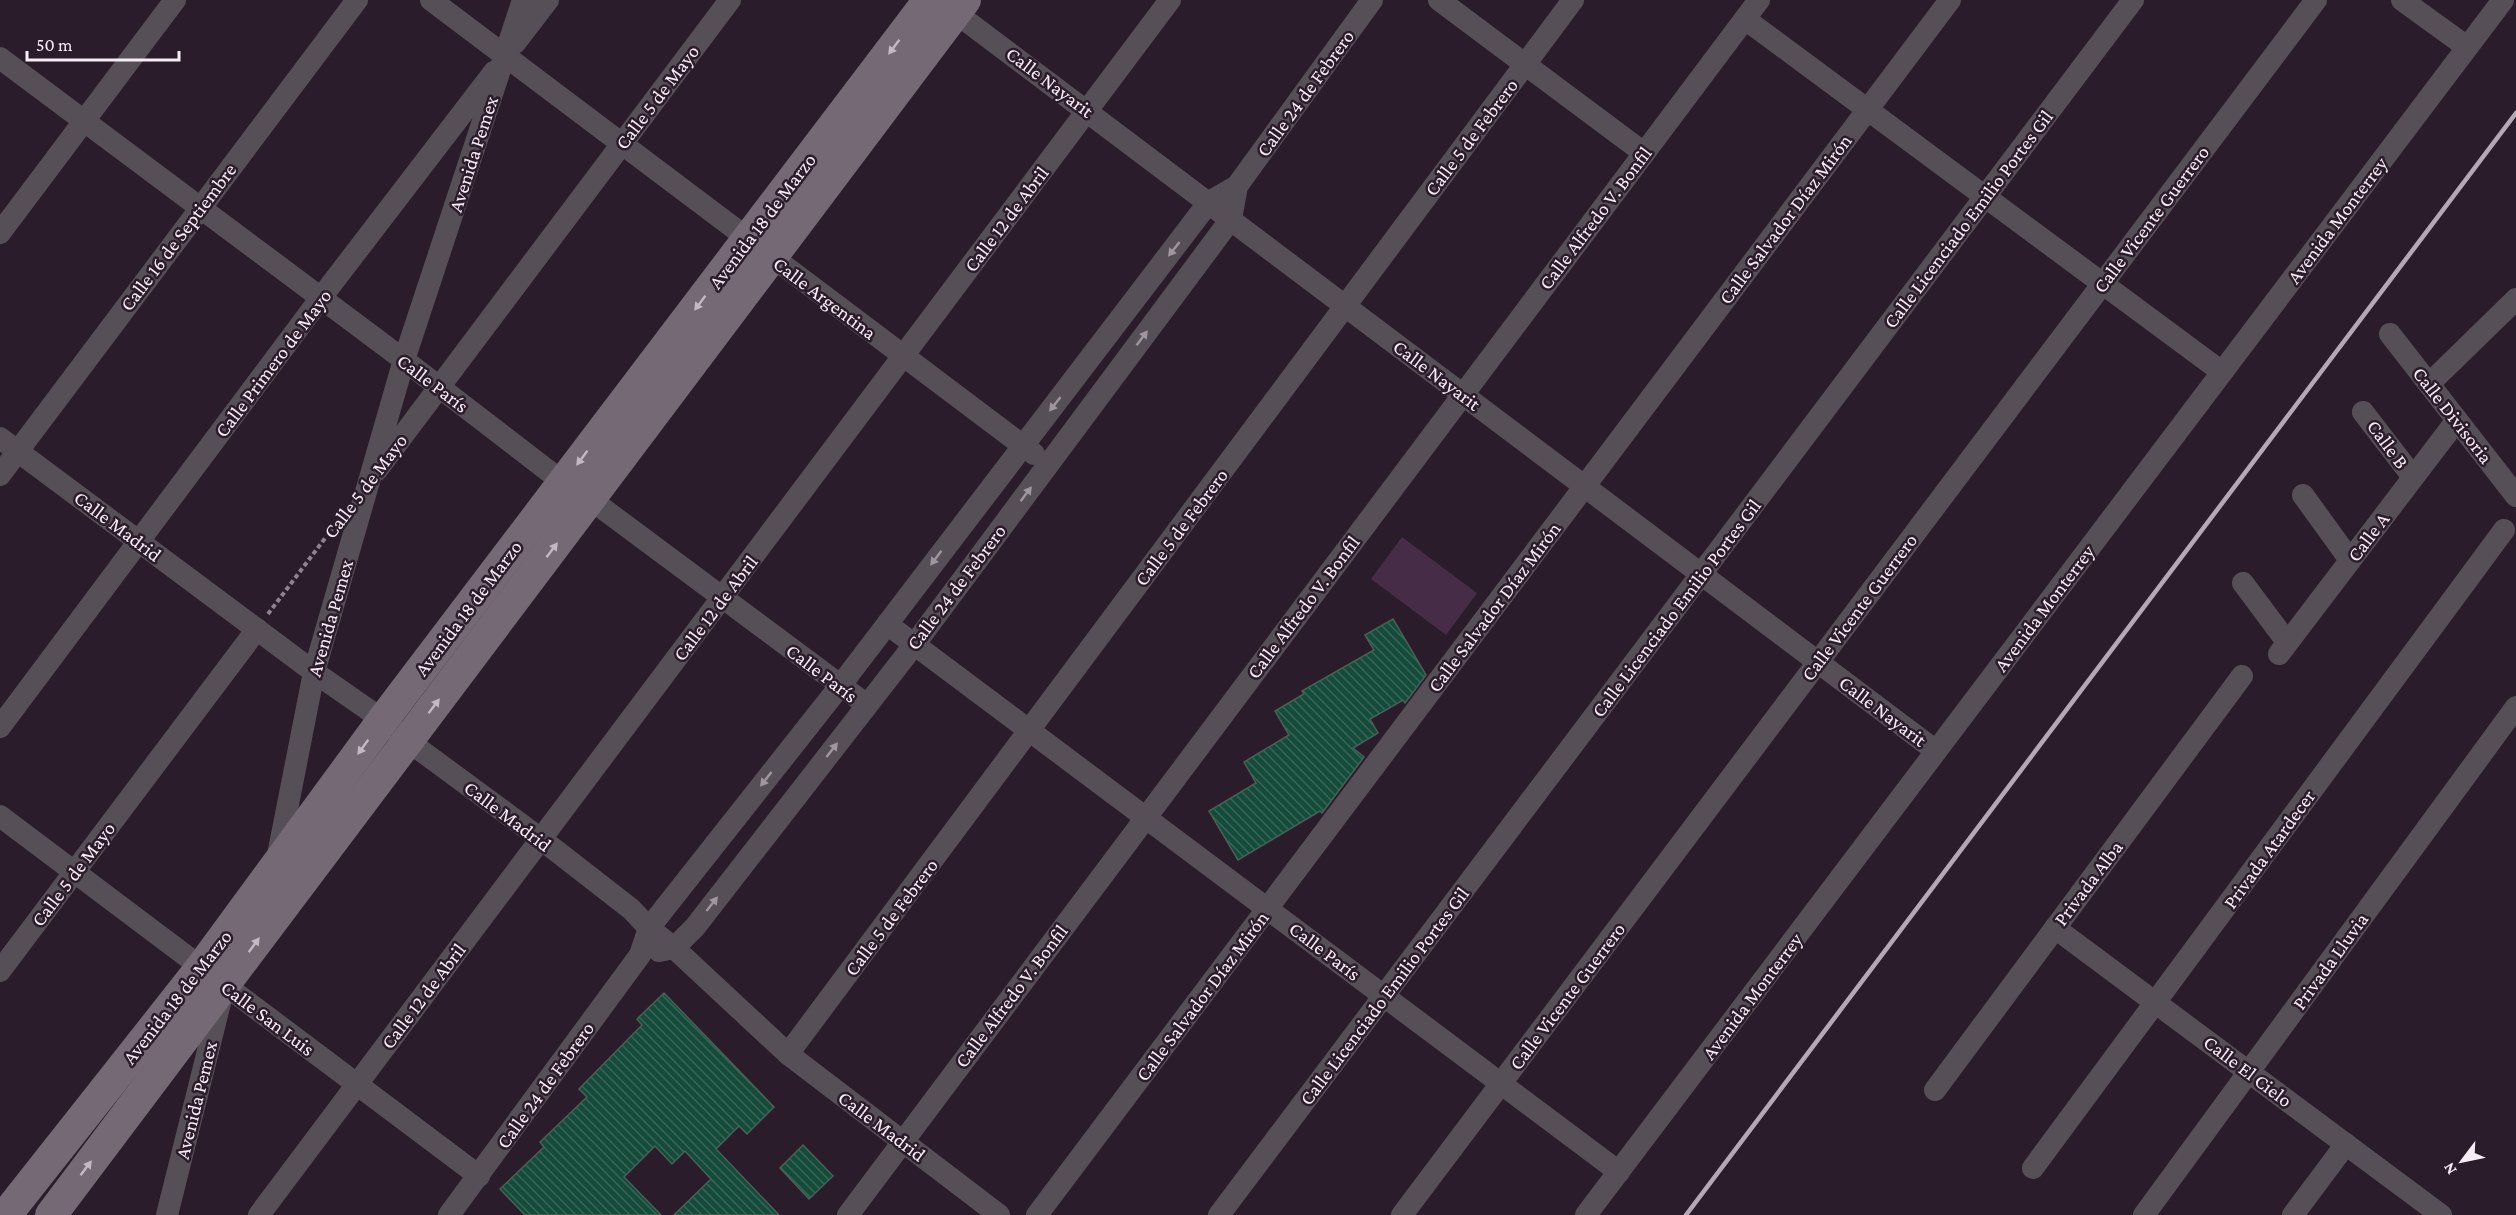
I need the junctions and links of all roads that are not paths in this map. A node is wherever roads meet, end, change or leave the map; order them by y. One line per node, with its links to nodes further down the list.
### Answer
1 (175, 0): 25 (street)
2 (357, 0): 31 (street, Calle 16 de Septiembre)
3 (431, 0): 20 (street, Calle Argentina)
4 (523, 0): 20 (street, Avenida Pemex)
5 (548, 0): 20 (street, Calle Primero de Mayo)
6 (730, 0): 26 (street, Calle 5 de Mayo)
7 (1170, 0): 23 (street, Calle 12 de Abril)
8 (1372, 0): 28 (street, Calle 24 de Febrero)
9 (1439, 0): 22 (street)
10 (1573, 0): 22 (street, Calle 5 de Febrero)
11 (1759, 0): 18 (street, Calle Alfredo V. Bonfil)
12 (1950, 0): 24 (street, Calle Salvador Díaz Mirón)
13 (2133, 0): 29 (street, Calle Licenciado Emilio Portes Gil)
14 (2316, 0): 35 (street, Calle Vicente Guerrero)
15 (2402, 0): 19 (street)
16 (2503, 0): 19 (street, Avenida Monterrey)
17 (947, 3): 23 (street, Calle Nayarit); 34 (street, Avenida 18 de Marzo)
18 (1745, 19): 24 (street); 27 (street, Calle Alfredo V. Bonfil)
19 (2467, 47): 42 (street, Avenida Monterrey)
20 (505, 56): 26 (street, Calle Argentina); 36 (street, Calle Primero de Mayo); 41 (street, Avenida Pemex)
21 (0, 58): 25 (street, Calle París)
22 (1525, 64): 27 (street); 38 (street, Calle 5 de Febrero)
23 (1088, 110): 30 (street, Calle Nayarit); 40 (street, Calle 12 de Abril)
24 (1867, 110): 29 (street); 54 (street, Calle Salvador Díaz Mirón)
25 (84, 121): 31 (street, Calle París); 33 (street)
26 (622, 144): 34 (street, Calle Argentina); 44 (street, Calle 5 de Mayo)
27 (1644, 153): 45 (street, Calle Alfredo V. Bonfil)
28 (1237, 186): 30 (street, Calle 24 de Febrero); 32 (street, Calle 24 de Febrero)
29 (1984, 197): 35 (street); 61 (street, Calle Licenciado Emilio Portes Gil)
30 (1209, 202): 32 (street, Calle Nayarit); 49 (street, Calle 24 de Febrero, one-way to 49)
31 (200, 208): 36 (street, Calle París); 48 (street, Calle 16 de Septiembre)
32 (1231, 219): 38 (street, Calle Nayarit); 50 (street, Calle 24 de Febrero, one-way to 32)
33 (0, 232)
34 (760, 249): 40 (street, Calle Argentina); 55 (street, Avenida 18 de Marzo)
35 (2102, 284): 42 (street); 67 (street, Calle Vicente Guerrero)
36 (320, 299): 41 (street, Calle París); 59 (street, Calle Primero de Mayo)
37 (2516, 299): 43 (street)
38 (1346, 306): 45 (street, Calle Nayarit); 75 (street, Calle 5 de Febrero)
39 (2390, 334): 43 (street, Calle Divisoria)
40 (903, 356): 49 (street, Calle Argentina); 63 (street, Calle 12 de Abril)
41 (404, 360): 44 (street, Calle París); 53 (street, Avenida Pemex)
42 (2222, 372): 77 (street, Avenida Monterrey)
43 (2429, 384): 47 (street, Calle Divisoria)
44 (439, 387): 53 (street, Calle 5 de Mayo); 55 (street, Calle París)
45 (1463, 394): 54 (street, Calle Nayarit); 79 (street, Calle Alfredo V. Bonfil)
46 (2364, 412): 52 (street, Calle B)
47 (2457, 420): 52 (street, Calle A); 57 (street, Calle Divisoria)
48 (9, 445): 51 (street, Calle 16 de Septiembre); 59 (street, Calle Madrid)
49 (1023, 445): 50 (street, Calle Argentina); 64 (street, Calle 24 de Febrero, one-way to 64)
50 (1047, 466): 66 (street, Calle 24 de Febrero, one-way to 50)
51 (0, 475)
52 (2413, 477): 60 (street, Calle A)
53 (369, 481): 68 (street, Avenida Pemex)
54 (1585, 486): 61 (street, Calle Nayarit); 83 (street, Calle Salvador Díaz Mirón)
55 (577, 491): 63 (street, Calle París); 73 (street, Avenida 18 de Marzo); 76 (street, Avenida 18 de Marzo, one-way to 55)
56 (2303, 495): 60 (street)
57 (2516, 496)
58 (2504, 530): 91 (street, Privada Atardecer)
59 (140, 542): 65 (street, Calle Madrid); 74 (street, Calle Primero de Mayo)
60 (2350, 560): 62 (street, Calle A)
61 (1701, 574): 67 (street, Calle Nayarit); 90 (street, Calle Licenciado Emilio Portes Gil)
62 (2243, 583)
63 (722, 598): 70 (street, Calle París); 80 (street, Calle 12 de Abril)
64 (886, 624): 66 (street, Calle París); 70 (street, Calle 24 de Febrero)
65 (257, 629): 68 (street, Calle Madrid); 81 (street, Calle 5 de Mayo)
66 (914, 645): 71 (street, Calle 24 de Febrero); 75 (street, Calle París)
67 (1818, 662): 77 (street, Calle Nayarit); 94 (street, Calle Vicente Guerrero)
68 (314, 672): 73 (street, Calle Madrid); 82 (street, Avenida Pemex)
69 (2242, 676): 85 (street, Privada Alba)
70 (840, 686): 71 (street, Calle París); 84 (street, Calle 24 de Febrero, one-way to 84)
71 (867, 705): 86 (street, Calle 24 de Febrero, one-way to 71)
72 (2516, 707): 93 (street, Privada Lluvia)
73 (383, 720): 76 (street, Calle Madrid); 82 (street, Avenida 18 de Marzo, one-way to 82)
74 (0, 727)
75 (1029, 731): 79 (street, Calle París); 92 (street, Calle 5 de Febrero)
76 (408, 741): 80 (street, Calle Madrid); 82 (street, Avenida 18 de Marzo)
77 (1936, 751): 100 (street, Avenida Monterrey)
78 (0, 816): 81 (street, Calle San Luis)
79 (1145, 816): 83 (street, Calle París); 97 (street, Calle Alfredo V. Bonfil)
80 (541, 839): 84 (street, Calle Madrid); 95 (street, Calle 12 de Abril)
81 (75, 872): 88 (street, Calle 5 de Mayo); 89 (street, Calle San Luis)
82 (283, 883): 89 (street, Avenida 18 de Marzo)
83 (1268, 908): 90 (street, Calle París); 109 (street, Calle Salvador Díaz Mirón)
84 (648, 928): 86 (street, Calle Madrid); 87 (street, Calle 24 de Febrero)
85 (2055, 928): 91 (street, Calle El Cielo); 96 (street, Privada Alba)
86 (674, 948): 87 (street); 92 (street, Calle Madrid)
87 (640, 955): 101 (street, Calle 24 de Febrero)
88 (0, 971)
89 (213, 976): 95 (street, Calle San Luis); 102 (street, Avenida 18 de Marzo); 103 (street, Avenida 18 de Marzo, one-way to 89); 104 (street, Avenida Pemex)
90 (1384, 996): 94 (street, Calle París); 110 (street, Calle Licenciado Emilio Portes Gil)
91 (2156, 1002): 93 (street, Calle El Cielo); 99 (street, Privada Atardecer)
92 (788, 1054): 97 (street, Calle Madrid)
93 (2249, 1072): 98 (street, Calle El Cielo); 113 (street, Privada Lluvia)
94 (1501, 1084): 100 (street, Calle París); 111 (street, Calle Vicente Guerrero)
95 (357, 1085): 101 (street, Calle San Luis); 105 (street, Calle 12 de Abril)
96 (1935, 1090)
97 (903, 1142): 107 (street, Calle Alfredo V. Bonfil); 108 (street, Calle Madrid)
98 (2346, 1144): 114 (street); 115 (street, Calle El Cielo)
99 (2033, 1168)
100 (1618, 1172): 112 (street, Avenida Monterrey)
101 (479, 1176): 106 (street, Calle 24 de Febrero)
102 (9, 1210)
103 (51, 1215)
104 (167, 1215)
105 (259, 1215)
106 (449, 1215)
107 (848, 1215)
108 (999, 1215)
109 (1037, 1215)
110 (1219, 1215)
111 (1402, 1215)
112 (1586, 1215)
113 (2144, 1215)
114 (2293, 1215)
115 (2441, 1215)

